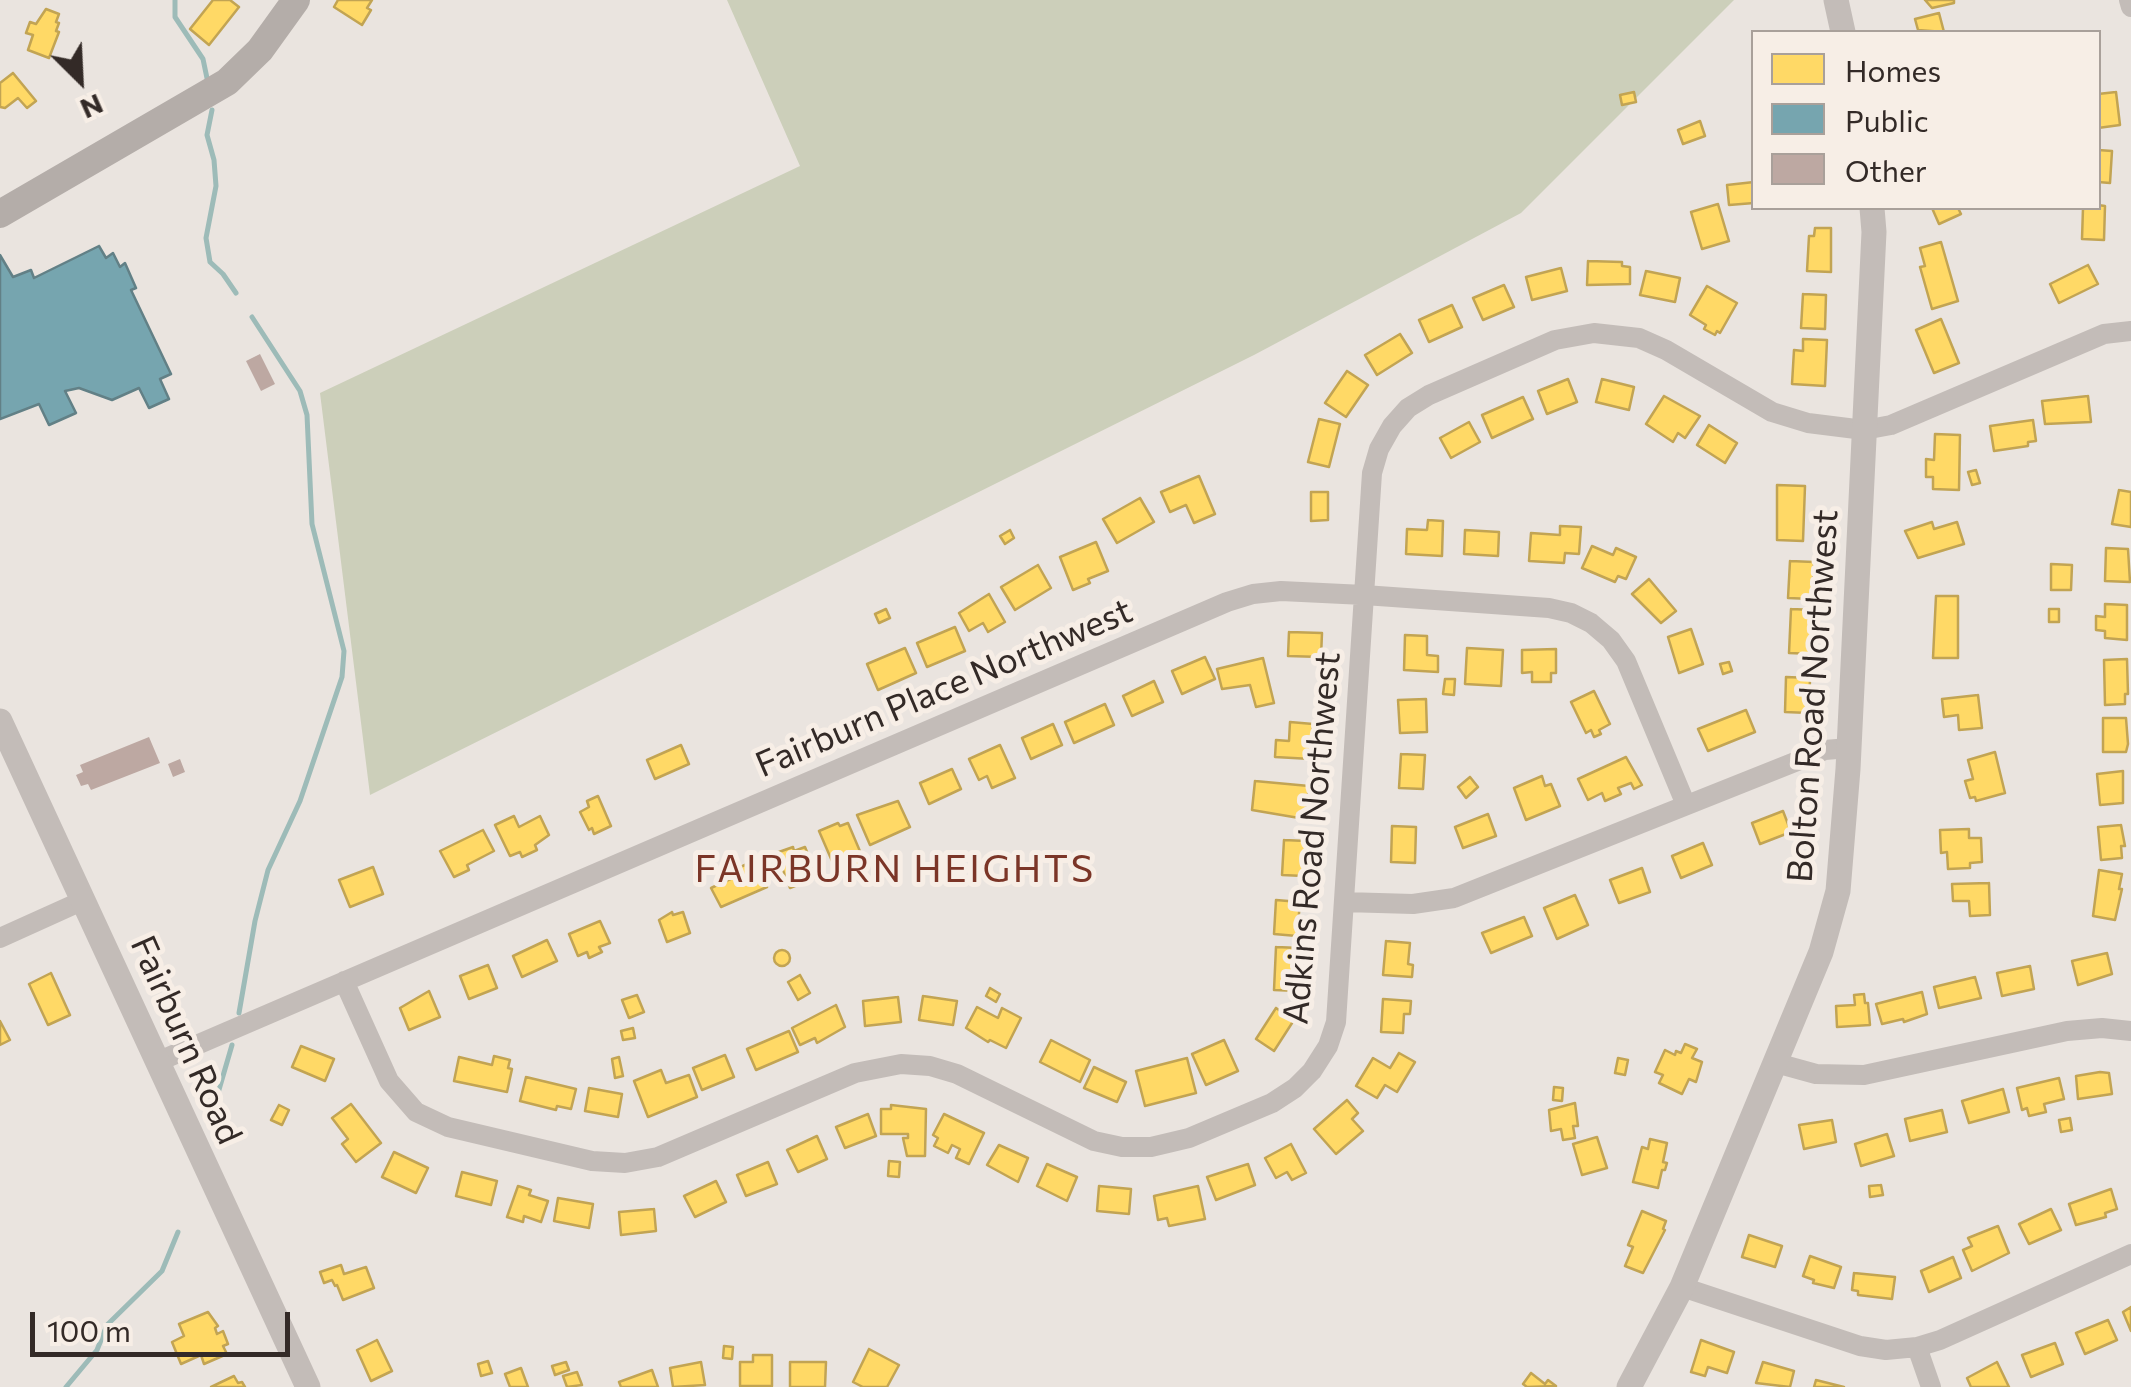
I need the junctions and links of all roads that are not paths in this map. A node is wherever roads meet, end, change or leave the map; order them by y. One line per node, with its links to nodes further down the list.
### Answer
1 (296, 0): 5 (main road)
2 (1836, 0): 3 (street)
3 (1843, 30)
4 (1872, 210): 7 (street, Bolton Road Northwest)
5 (0, 214)
6 (2131, 330): 7 (street, Adkins Road Northwest)
7 (1864, 430): 8 (street, Adkins Road Northwest); 10 (street, Bolton Road Northwest)
8 (1364, 595): 11 (street, Fairburn Place Northwest); 13 (street, Adkins Road Northwest); 15 (street, Fairburn Place Northwest)
9 (0, 721): 12 (street, Fairburn Road)
10 (1849, 748): 11 (street); 18 (street, Bolton Road Northwest)
11 (1686, 805): 13 (street)
12 (84, 900): 14 (street); 17 (street, Fairburn Road)
13 (1344, 902): 15 (street, Adkins Road Northwest)
14 (0, 938)
15 (344, 982): 17 (street, Fairburn Place Northwest)
16 (2131, 1031): 18 (street)
17 (157, 1062): 22 (street, Fairburn Road)
18 (1776, 1063): 20 (street, Bolton Road Northwest)
19 (2131, 1254): 21 (street)
20 (1682, 1287): 21 (street); 23 (street, Bolton Road Northwest)
21 (1917, 1348): 24 (street)
22 (308, 1387)
23 (1629, 1387)
24 (1931, 1387)

